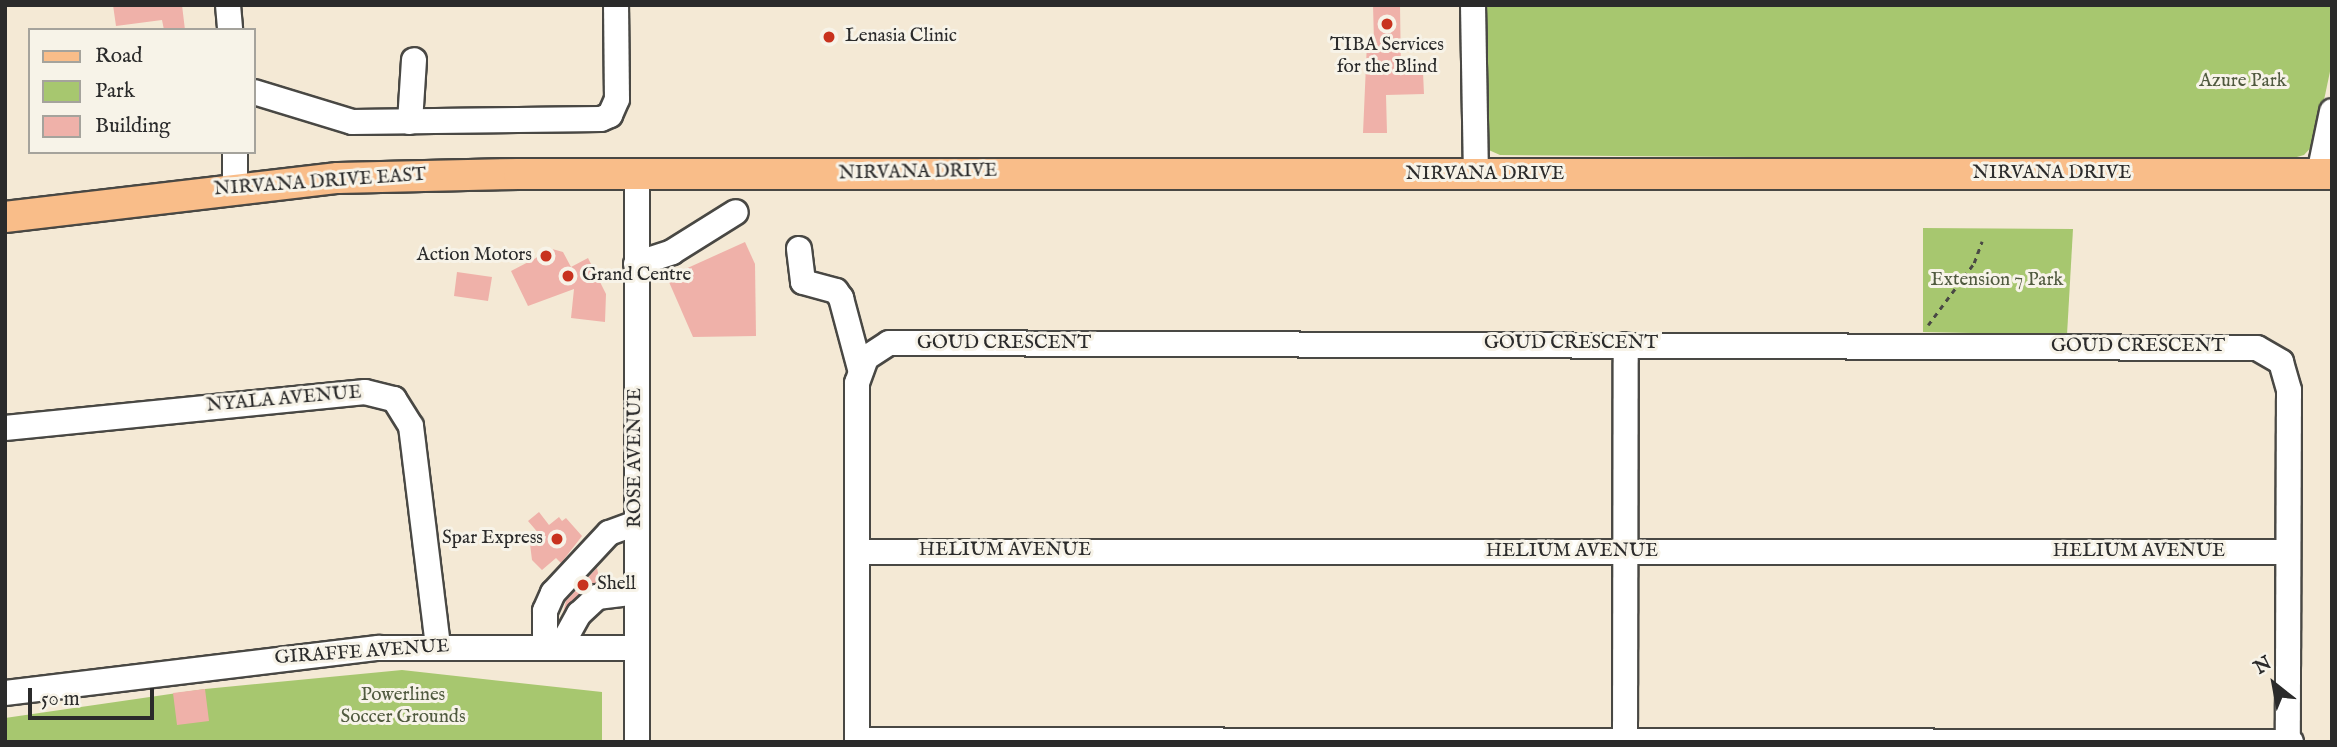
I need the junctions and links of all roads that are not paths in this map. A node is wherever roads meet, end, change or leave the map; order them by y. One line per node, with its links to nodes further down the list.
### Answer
1 (228, 5): 4 (street)
2 (616, 5): 8 (street)
3 (1473, 5): 10 (street)
4 (230, 28)
5 (414, 60): 8 (street)
6 (256, 93): 8 (street)
7 (2332, 111): 11 (street)
8 (410, 122)
9 (235, 154): 13 (street)
10 (1475, 174): 11 (main road, NIRVANA DRIVE); 12 (main road, NIRVANA DRIVE)
11 (2325, 174)
12 (637, 175): 13 (main road, NIRVANA DRIVE EAST); 17 (street, ROSE AVENUE)
13 (235, 187): 15 (main road, NIRVANA DRIVE EAST)
14 (736, 212): 17 (street)
15 (5, 217)
16 (799, 249): 19 (street)
17 (636, 264): 21 (street, ROSE AVENUE)
18 (1626, 345): 19 (street, GOUD CRESCENT); 23 (street); 24 (street, GOUD CRESCENT)
19 (860, 369): 22 (street)
20 (5, 428): 26 (street, NYALA AVENUE)
21 (636, 523): 25 (street, ROSE AVENUE); 27 (street)
22 (858, 552): 23 (street, HELIUM AVENUE); 32 (street)
23 (1626, 552): 24 (street, HELIUM AVENUE); 30 (street)
24 (2285, 552): 33 (street, GOUD CRESCENT)
25 (636, 592): 27 (street); 28 (street, ROSE AVENUE)
26 (438, 645): 27 (street, GIRAFFE AVENUE); 29 (street, GIRAFFE AVENUE)
27 (553, 648): 28 (street, GIRAFFE AVENUE)
28 (637, 649): 34 (street, ROSE AVENUE)
29 (5, 693)
30 (1625, 740): 31 (street); 32 (street)
31 (1819, 740): 33 (street)
32 (857, 741)
33 (2289, 741)
34 (637, 742)

